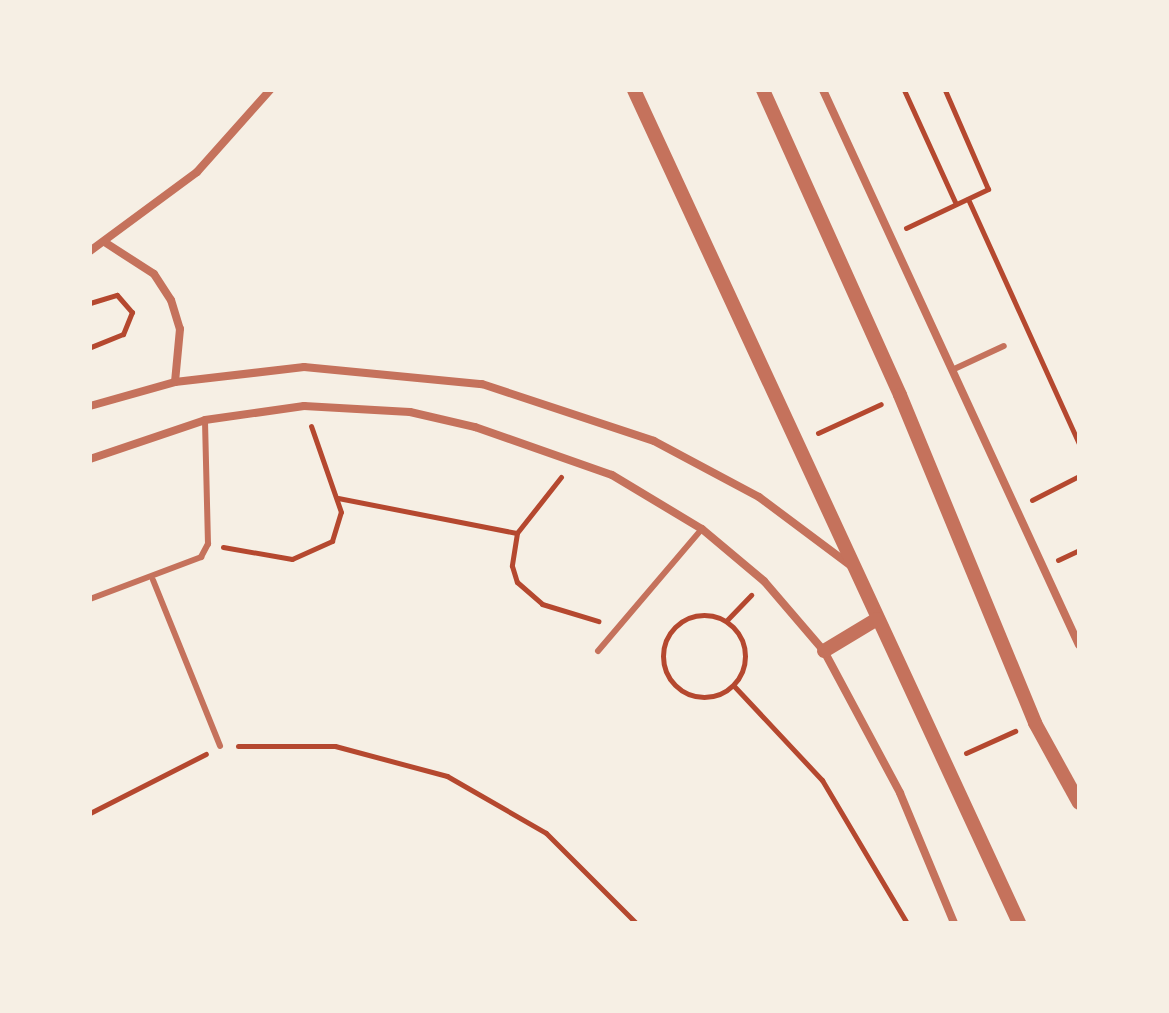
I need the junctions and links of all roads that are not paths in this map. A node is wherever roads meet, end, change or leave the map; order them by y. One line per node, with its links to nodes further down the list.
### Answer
1 (270, 90): 5 (street)
2 (634, 90): 14 (street)
3 (763, 90): 22 (street)
4 (823, 90): 8 (street)
5 (106, 243): 6 (street); 9 (street)
6 (90, 251)
7 (1004, 346): 8 (lane)
8 (952, 370): 18 (street)
9 (175, 382): 10 (street); 14 (street)
10 (90, 406)
11 (205, 420): 12 (street); 13 (street); 15 (lane)
12 (90, 459)
13 (702, 529): 19 (lane); 20 (street)
14 (854, 568): 17 (street)
15 (153, 580): 16 (lane); 21 (lane)
16 (90, 599)
17 (877, 619): 20 (street); 24 (street)
18 (1079, 645)
19 (598, 651)
20 (824, 651): 23 (street)
21 (220, 746)
22 (1079, 803)
23 (953, 923)
24 (1019, 923)

